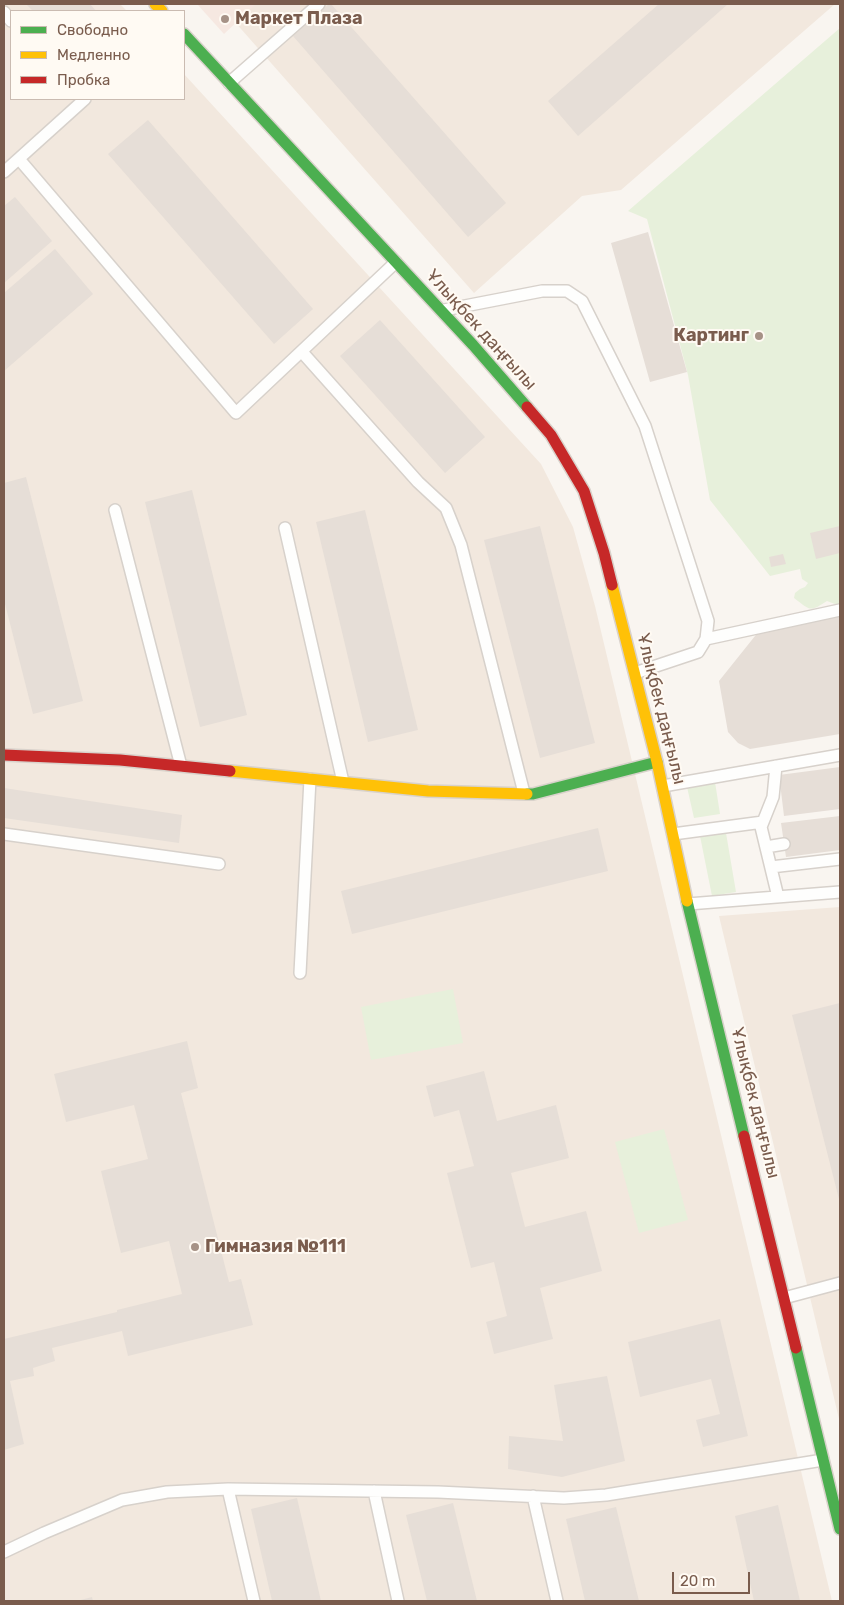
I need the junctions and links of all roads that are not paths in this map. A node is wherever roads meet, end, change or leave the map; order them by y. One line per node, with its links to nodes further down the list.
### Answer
1 (155, 4): 3 (street)
2 (319, 4): 5 (lane)
3 (166, 10)
4 (185, 35): 5 (street, Ұлықбек даңғылы)
5 (229, 83): 9 (street, Ұлықбек даңғылы)
6 (82, 100): 7 (lane)
7 (19, 159): 8 (lane); 11 (lane)
8 (4, 172)
9 (396, 262): 10 (street, Ұлықбек даңғылы); 11 (lane)
10 (442, 311): 15 (lane); 16 (street, Ұлықбек даңғылы)
11 (302, 352): 25 (lane)
12 (115, 510): 20 (lane)
13 (285, 528): 23 (lane)
14 (840, 610): 15 (lane)
15 (706, 640): 16 (lane)
16 (635, 672): 19 (street, Ұлықбек даңғылы)
17 (4, 755): 20 (street)
18 (840, 755): 21 (lane)
19 (657, 762): 24 (street, Ұлықбек даңғылы); 25 (street)
20 (181, 766): 22 (street)
21 (776, 766): 24 (lane); 26 (lane)
22 (310, 779): 23 (street); 37 (lane)
23 (343, 782): 25 (street)
24 (663, 786): 28 (street, Ұлықбек даңғылы)
25 (525, 794)
26 (763, 822): 28 (lane); 30 (lane)
27 (4, 834): 32 (lane)
28 (673, 834): 36 (street, Ұлықбек даңғылы)
29 (784, 844): 30 (lane)
30 (766, 847): 33 (lane)
31 (840, 859): 33 (lane)
32 (219, 864)
33 (770, 867): 35 (lane)
34 (840, 892): 35 (lane)
35 (778, 897): 36 (lane)
36 (688, 904): 39 (street, Ұлықбек даңғылы)
37 (300, 973)
38 (840, 1283): 39 (lane)
39 (784, 1298): 40 (street, Ұлықбек даңғылы)
40 (823, 1460): 43 (lane); 44 (street, Ұлықбек даңғылы)
41 (228, 1489): 42 (lane); 45 (lane); 46 (lane)
42 (374, 1491): 43 (lane); 47 (lane)
43 (533, 1496): 48 (lane)
44 (840, 1529)
45 (4, 1552)
46 (254, 1601)
47 (398, 1601)
48 (556, 1601)

